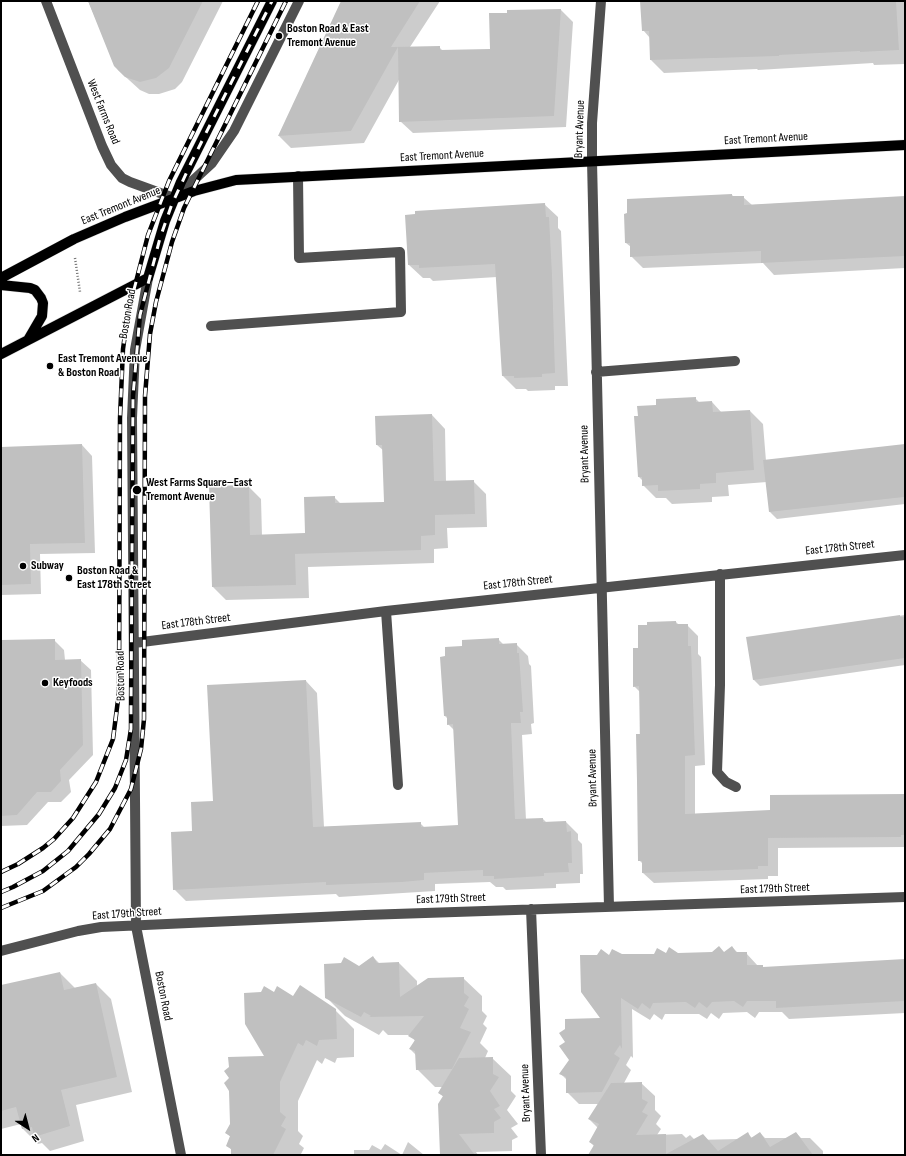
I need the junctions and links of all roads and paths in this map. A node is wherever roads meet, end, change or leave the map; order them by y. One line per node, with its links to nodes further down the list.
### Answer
1 (46, 1): 8 (street, West Farms Road)
2 (272, 1): 8 (main road, Boston Road)
3 (300, 1): 8 (street, Boston Road)
4 (601, 1): 6 (street, Bryant Avenue)
5 (905, 145): 6 (main road, East Tremont Avenue)
6 (592, 161): 7 (main road, East Tremont Avenue); 18 (street, Bryant Avenue)
7 (298, 176): 8 (main road, East Tremont Avenue); 14 (street)
8 (174, 198): 10 (main road, East Tremont Avenue); 11 (main road, Boston Road)
9 (75, 257): 13 (path)
10 (1, 278)
11 (148, 278): 15 (main road); 23 (street, Boston Road)
12 (1, 285): 15 (main road)
13 (80, 292)
14 (211, 326)
15 (28, 340): 16 (main road)
16 (1, 354)
17 (735, 361): 18 (street)
18 (596, 372): 21 (street, Bryant Avenue)
19 (905, 554): 20 (street, East 178th Street)
20 (720, 574): 21 (street, East 178th Street); 25 (street)
21 (601, 587): 22 (street, East 178th Street); 27 (street, Bryant Avenue)
22 (386, 611): 23 (street, East 178th Street); 24 (street)
23 (134, 643): 29 (street, Boston Road)
24 (398, 785)
25 (736, 787)
26 (905, 897): 27 (street, East 179th Street)
27 (609, 907): 28 (street, East 179th Street)
28 (532, 909): 29 (street, East 179th Street); 32 (street, Bryant Avenue)
29 (136, 926): 30 (street, East 179th Street); 31 (street, Boston Road)
30 (1, 951)
31 (181, 1155)
32 (541, 1155)

